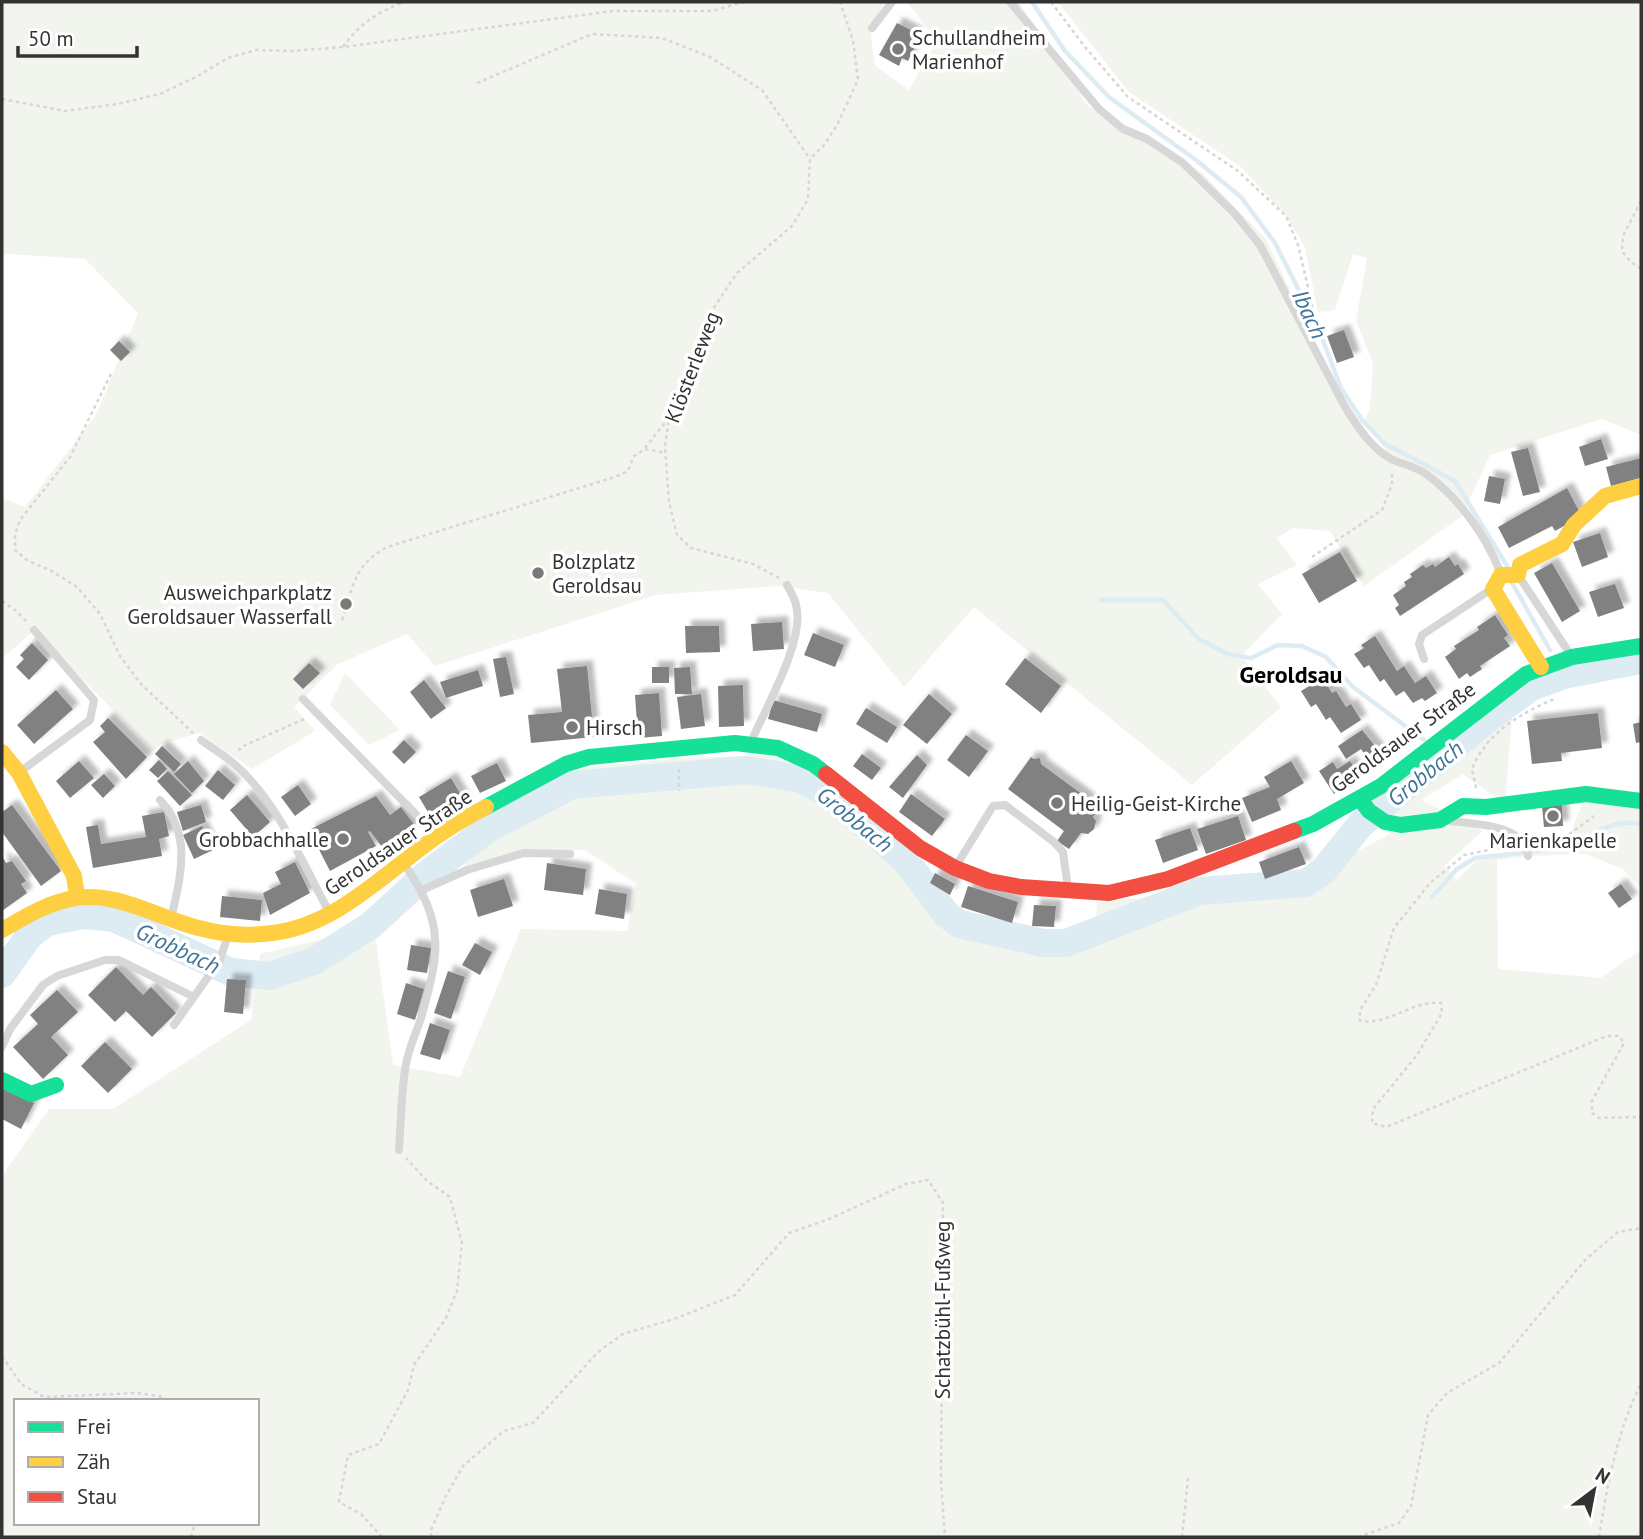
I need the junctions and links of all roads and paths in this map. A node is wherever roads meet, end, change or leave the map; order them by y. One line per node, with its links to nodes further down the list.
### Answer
1 (404, 2): 8 (path)
2 (744, 2): 8 (path)
3 (839, 2): 11 (path)
4 (891, 2): 7 (lane)
5 (1010, 2): 19 (lane)
6 (1051, 2): 14 (path)
7 (872, 28)
8 (344, 47): 10 (path)
9 (477, 83): 11 (path)
10 (2, 99)
11 (810, 159): 16 (path, Klösterleweg)
12 (1641, 201): 13 (path)
13 (1641, 269)
14 (1312, 320)
15 (111, 374): 34 (path)
16 (669, 418): 17 (path); 18 (path, Klösterleweg)
17 (645, 449): 18 (path); 25 (path)
18 (665, 453): 23 (path, Klösterleweg)
19 (1392, 459): 21 (path); 22 (lane)
20 (1641, 486): 22 (main road)
21 (1312, 557)
22 (1506, 577): 28 (lane); 29 (lane); 30 (main road)
23 (787, 585): 35 (lane)
24 (2, 601): 26 (path)
25 (342, 620)
26 (34, 630): 39 (lane)
27 (1641, 646): 28 (main road, Geroldsauer Straße)
28 (1572, 657): 30 (main road, Geroldsauer Straße)
29 (1424, 659)
30 (1541, 667): 43 (main road, Geroldsauer Straße)
31 (303, 699): 33 (lane)
32 (1554, 699): 44 (path)
33 (312, 708): 37 (path); 47 (lane)
34 (201, 740): 37 (lane)
35 (750, 743): 47 (main road, Geroldsauer Straße); 51 (main road, Geroldsauer Straße)
36 (2, 752): 39 (main road)
37 (233, 762): 55 (lane)
38 (679, 768): 40 (path)
39 (19, 773): 54 (main road)
40 (679, 791)
41 (160, 800): 56 (lane)
42 (1641, 801): 44 (main road)
43 (1364, 805): 46 (main road); 53 (main road, Geroldsauer Straße)
44 (1486, 807): 46 (main road)
45 (1597, 813): 48 (path)
46 (1440, 820): 48 (lane)
47 (437, 836): 50 (main road, Geroldsauer Straße)
48 (1527, 850): 64 (path)
49 (570, 854): 52 (lane)
50 (407, 868): 52 (lane); 55 (main road, Geroldsauer Straße)
51 (955, 868): 53 (main road, Geroldsauer Straße); 53 (lane)
52 (422, 890): 65 (lane)
53 (1069, 892)
54 (77, 896): 56 (main road, Geroldsauer Straße); 57 (main road, Geroldsauer Straße)
55 (330, 914): 58 (main road, Geroldsauer Straße)
56 (172, 918): 58 (main road, Geroldsauer Straße)
57 (2, 930)
58 (228, 935): 59 (lane)
59 (194, 997): 60 (lane); 61 (lane)
60 (174, 1025)
61 (2, 1046)
62 (2, 1080): 63 (main road)
63 (56, 1085)
64 (1641, 1118)
65 (399, 1150): 71 (path)
66 (1641, 1228): 75 (path)
67 (2, 1356): 69 (path)
68 (1641, 1384): 76 (path)
69 (166, 1399)
70 (1188, 1478): 74 (path)
71 (382, 1537)
72 (431, 1537): 73 (path, Schatzbühl-Fußweg)
73 (945, 1537)
74 (1182, 1537)
75 (1358, 1537)
76 (1599, 1537)

